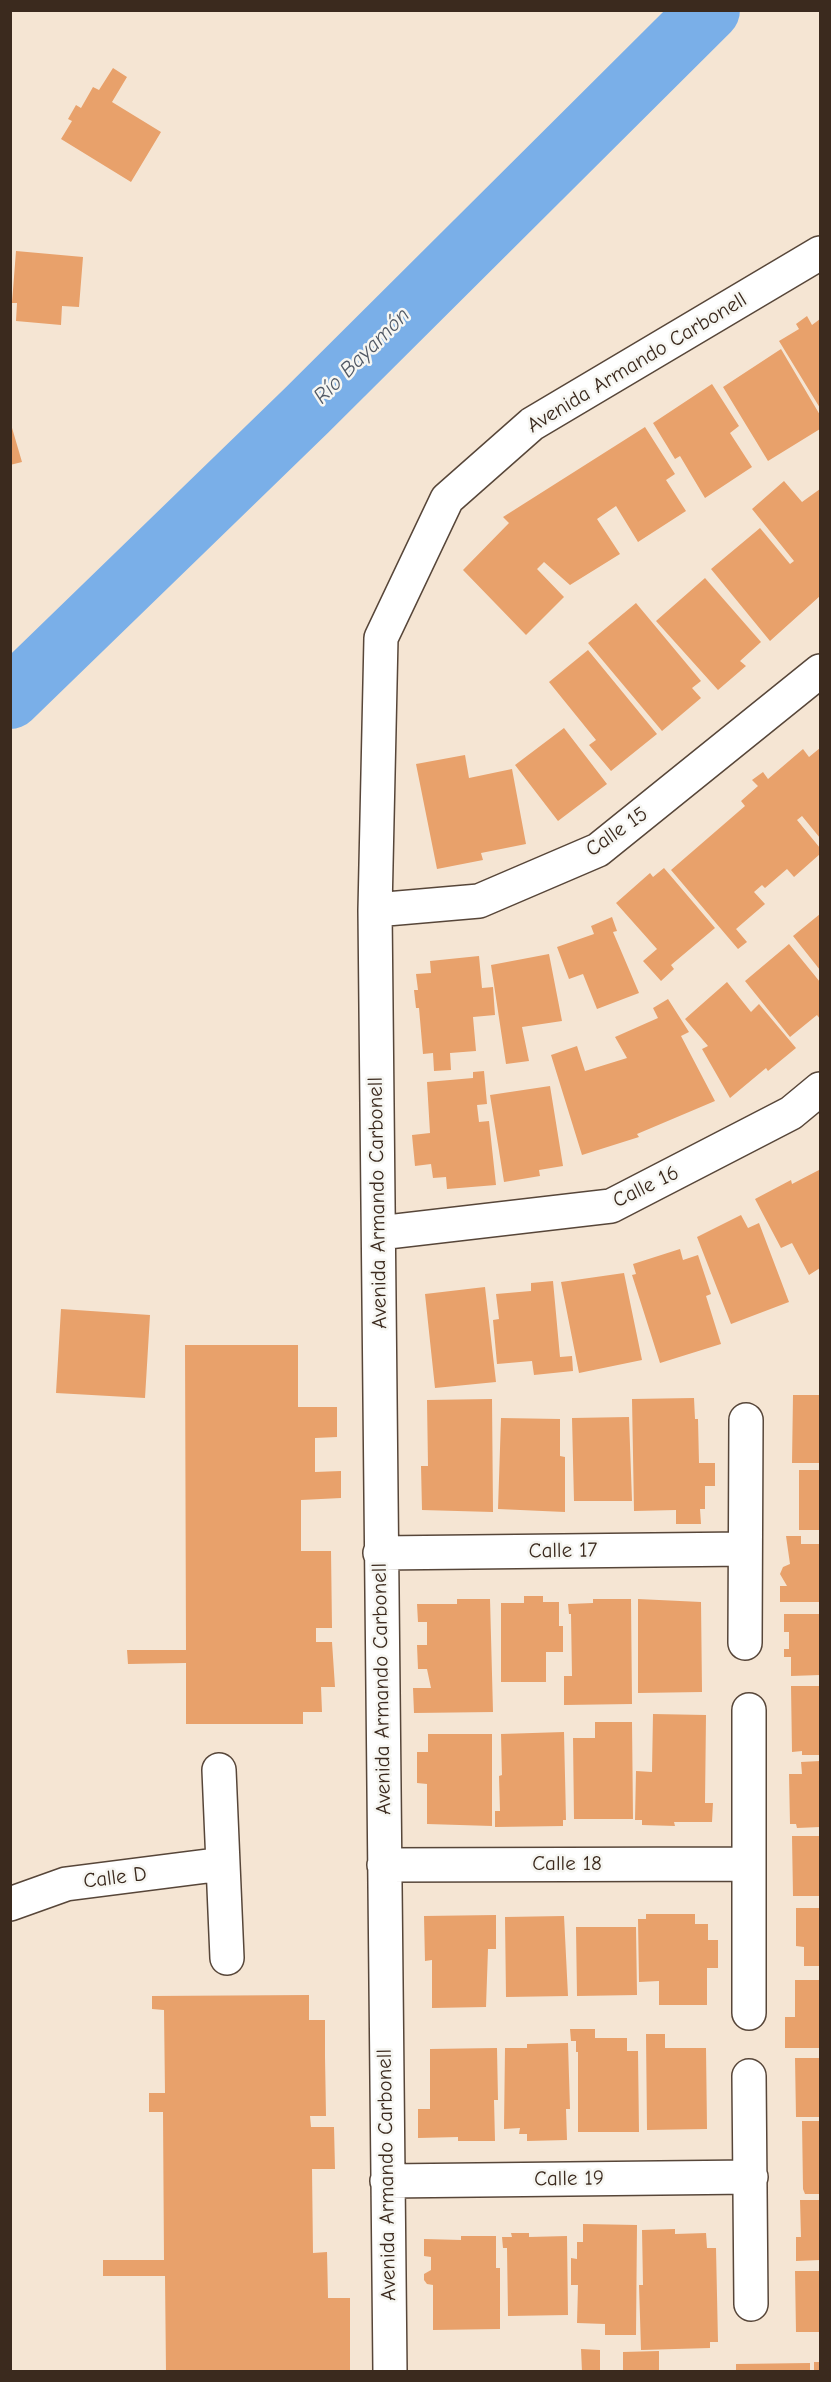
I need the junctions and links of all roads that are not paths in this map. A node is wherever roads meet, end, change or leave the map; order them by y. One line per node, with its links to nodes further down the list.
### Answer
1 (820, 253): 3 (street, Avenida Armando Carbonell)
2 (820, 671): 3 (street, Calle 15)
3 (375, 910): 5 (street, Avenida Armando Carbonell)
4 (820, 1089): 5 (street, Calle 16)
5 (379, 1233): 8 (street, Avenida Armando Carbonell)
6 (746, 1420): 7 (street)
7 (745, 1549): 8 (street, Calle 17); 9 (street)
8 (380, 1553): 14 (street, Avenida Armando Carbonell)
9 (745, 1643)
10 (749, 1710): 13 (street)
11 (219, 1770): 12 (street)
12 (223, 1864): 15 (street, Calle D); 16 (street)
13 (749, 1864): 14 (street, Calle 18); 17 (street)
14 (384, 1865): 20 (street, Avenida Armando Carbonell)
15 (10, 1904)
16 (227, 1958)
17 (749, 2013)
18 (749, 2076): 19 (street)
19 (751, 2177): 20 (street, Calle 19); 21 (street)
20 (387, 2181): 22 (street, Avenida Armando Carbonell)
21 (751, 2304)
22 (390, 2372)

